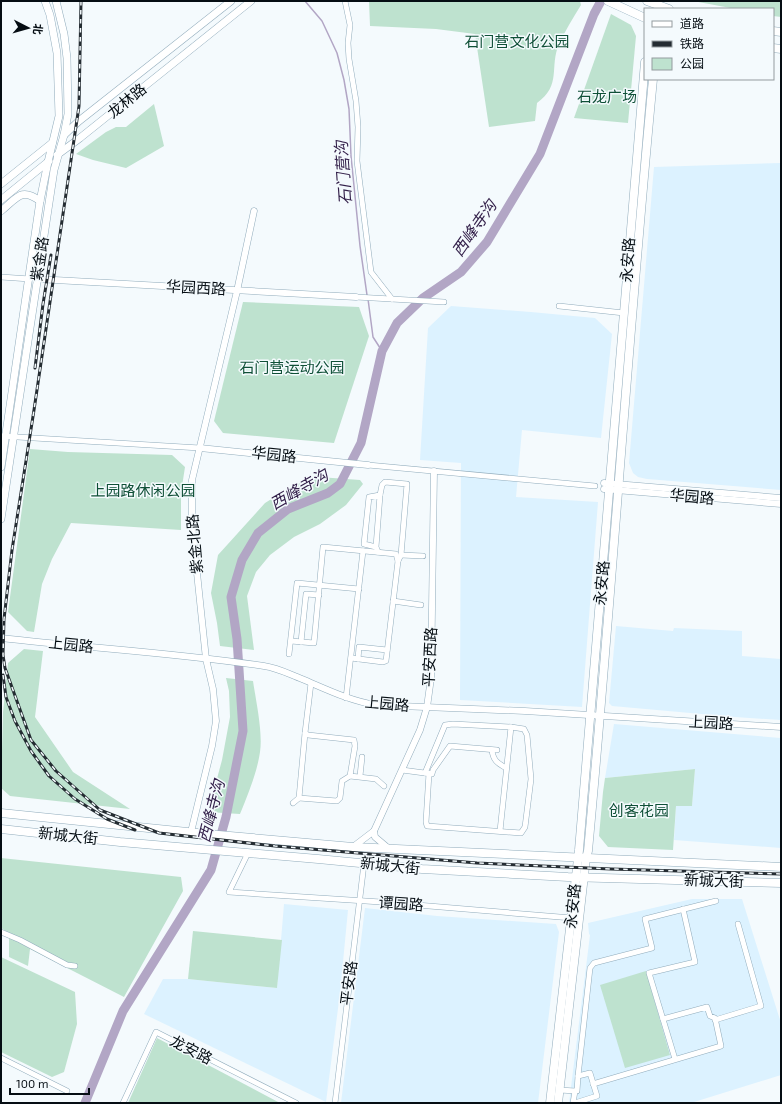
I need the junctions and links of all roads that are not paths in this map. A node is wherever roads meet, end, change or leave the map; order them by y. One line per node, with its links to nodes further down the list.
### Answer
1 (45, 1): 13 (main road, 紫金路)
2 (56, 1): 12 (main road, 紫金路)
3 (231, 1): 12 (main road, 龙林路)
4 (251, 1): 14 (main road, 龙林路)
5 (345, 1): 25 (street)
6 (613, 2): 9 (main road)
7 (649, 3): 8 (main road)
8 (661, 5)
9 (644, 18)
10 (644, 74): 28 (main road, 永安路)
11 (653, 80): 35 (main road, 永安路)
12 (64, 135): 13 (main road, 龙林路); 14 (main road, 紫金路)
13 (52, 143): 15 (main road, 紫金路); 16 (main road, 龙林路)
14 (58, 154): 15 (main road, 龙林路); 22 (main road, 紫金路)
15 (48, 162): 17 (main road, 龙林路); 18 (main road, 紫金路)
16 (1, 184)
17 (1, 200)
18 (40, 201): 19 (main road); 22 (main road, 紫金路)
19 (1, 211)
20 (254, 211): 23 (street, 紫金北路)
21 (1, 277): 22 (street, 华园西路)
22 (33, 279): 23 (street, 华园西路); 29 (main road, 紫金路)
23 (237, 291): 24 (street, 华园西路); 30 (street, 紫金北路)
24 (356, 297): 25 (street)
25 (392, 299): 26 (street)
26 (444, 302)
27 (559, 306): 28 (street)
28 (624, 313): 35 (main road, 永安路)
29 (6, 437): 30 (street, 华园路); 32 (main road, 紫金路); 39 (main road, 紫金路)
30 (200, 448): 31 (street, 华园路); 56 (street, 紫金北路)
31 (368, 465): 33 (street, 华园路)
32 (1, 467)
33 (434, 472): 34 (street, 华园路); 60 (street, 平安西路)
34 (594, 486)
35 (611, 487): 37 (street, 华园路); 38 (street, 华园路); 61 (main road, 永安路); 62 (main road, 永安路)
36 (380, 495): 40 (street); 40 (street); 42 (street)
37 (781, 498)
38 (781, 504)
39 (1, 519)
40 (377, 550): 41 (street); 44 (street)
41 (363, 551): 45 (street); 46 (street)
42 (401, 555): 43 (street); 44 (street)
43 (423, 556)
44 (398, 561): 48 (street)
45 (320, 585): 46 (street); 47 (street); 51 (street)
46 (359, 589): 55 (street)
47 (318, 595): 52 (street); 52 (street)
48 (393, 601): 49 (street); 53 (street)
49 (421, 605)
50 (1, 638): 56 (street, 上园路)
51 (290, 641): 52 (street); 54 (street)
52 (301, 642)
53 (387, 650): 57 (street); 57 (street)
54 (289, 654)
55 (351, 658): 57 (street); 59 (street)
56 (206, 659): 58 (street, 上园路); 81 (street, 紫金北路)
57 (358, 659)
58 (311, 683): 59 (street, 上园路); 65 (street)
59 (346, 698): 60 (street, 上园路)
60 (427, 707): 61 (street, 上园路); 68 (street, 平安西路)
61 (591, 716): 62 (street, 上园路); 85 (main road, 永安路)
62 (600, 717): 64 (street, 上园路); 85 (main road, 永安路)
63 (511, 727): 67 (street); 69 (street); 80 (street)
64 (781, 727)
65 (305, 733): 70 (street); 73 (street)
66 (362, 757): 71 (street)
67 (506, 768): 69 (street); 80 (street)
68 (402, 770): 69 (street); 79 (street, 平安西路)
69 (427, 773): 80 (street)
70 (350, 776): 71 (street); 73 (street)
71 (360, 776): 72 (street)
72 (384, 786)
73 (299, 798): 74 (street)
74 (293, 803)
75 (1, 813): 76 (main road, 新城大街)
76 (15, 814): 78 (main road); 81 (main road, 新城大街)
77 (1, 829): 78 (main road, 新城大街)
78 (11, 830): 84 (main road, 新城大街)
79 (374, 831): 82 (street); 83 (street)
80 (500, 831)
81 (191, 832): 82 (main road, 新城大街)
82 (354, 847): 83 (main road, 新城大街)
83 (388, 848): 85 (main road, 新城大街)
84 (248, 853): 86 (main road, 新城大街); 91 (street, 谭园路)
85 (582, 858): 87 (main road, 新城大街); 88 (main road, 永安路)
86 (364, 864): 88 (main road, 新城大街); 91 (street, 平安路)
87 (781, 867)
88 (580, 877): 89 (main road, 新城大街); 93 (main road, 永安路); 103 (main road, 永安路)
89 (781, 883)
90 (716, 901): 92 (street)
91 (358, 902): 93 (street, 谭园路); 108 (street, 平安路)
92 (683, 909): 97 (street); 101 (street)
93 (572, 918): 109 (main road, 永安路)
94 (738, 924): 98 (street)
95 (1, 932): 96 (street)
96 (75, 966)
97 (663, 1019): 98 (street); 100 (street)
98 (715, 1020): 100 (street)
99 (1, 1058): 105 (street)
100 (675, 1059): 102 (street)
101 (578, 1076): 102 (street); 104 (street)
102 (593, 1084): 111 (street)
103 (560, 1090): 104 (street); 110 (main road, 永安路)
104 (575, 1091): 111 (street)
105 (67, 1092)
106 (123, 1103): 107 (street, 龙安路)
107 (296, 1103)
108 (335, 1103)
109 (550, 1103)
110 (558, 1103)
111 (574, 1103)

